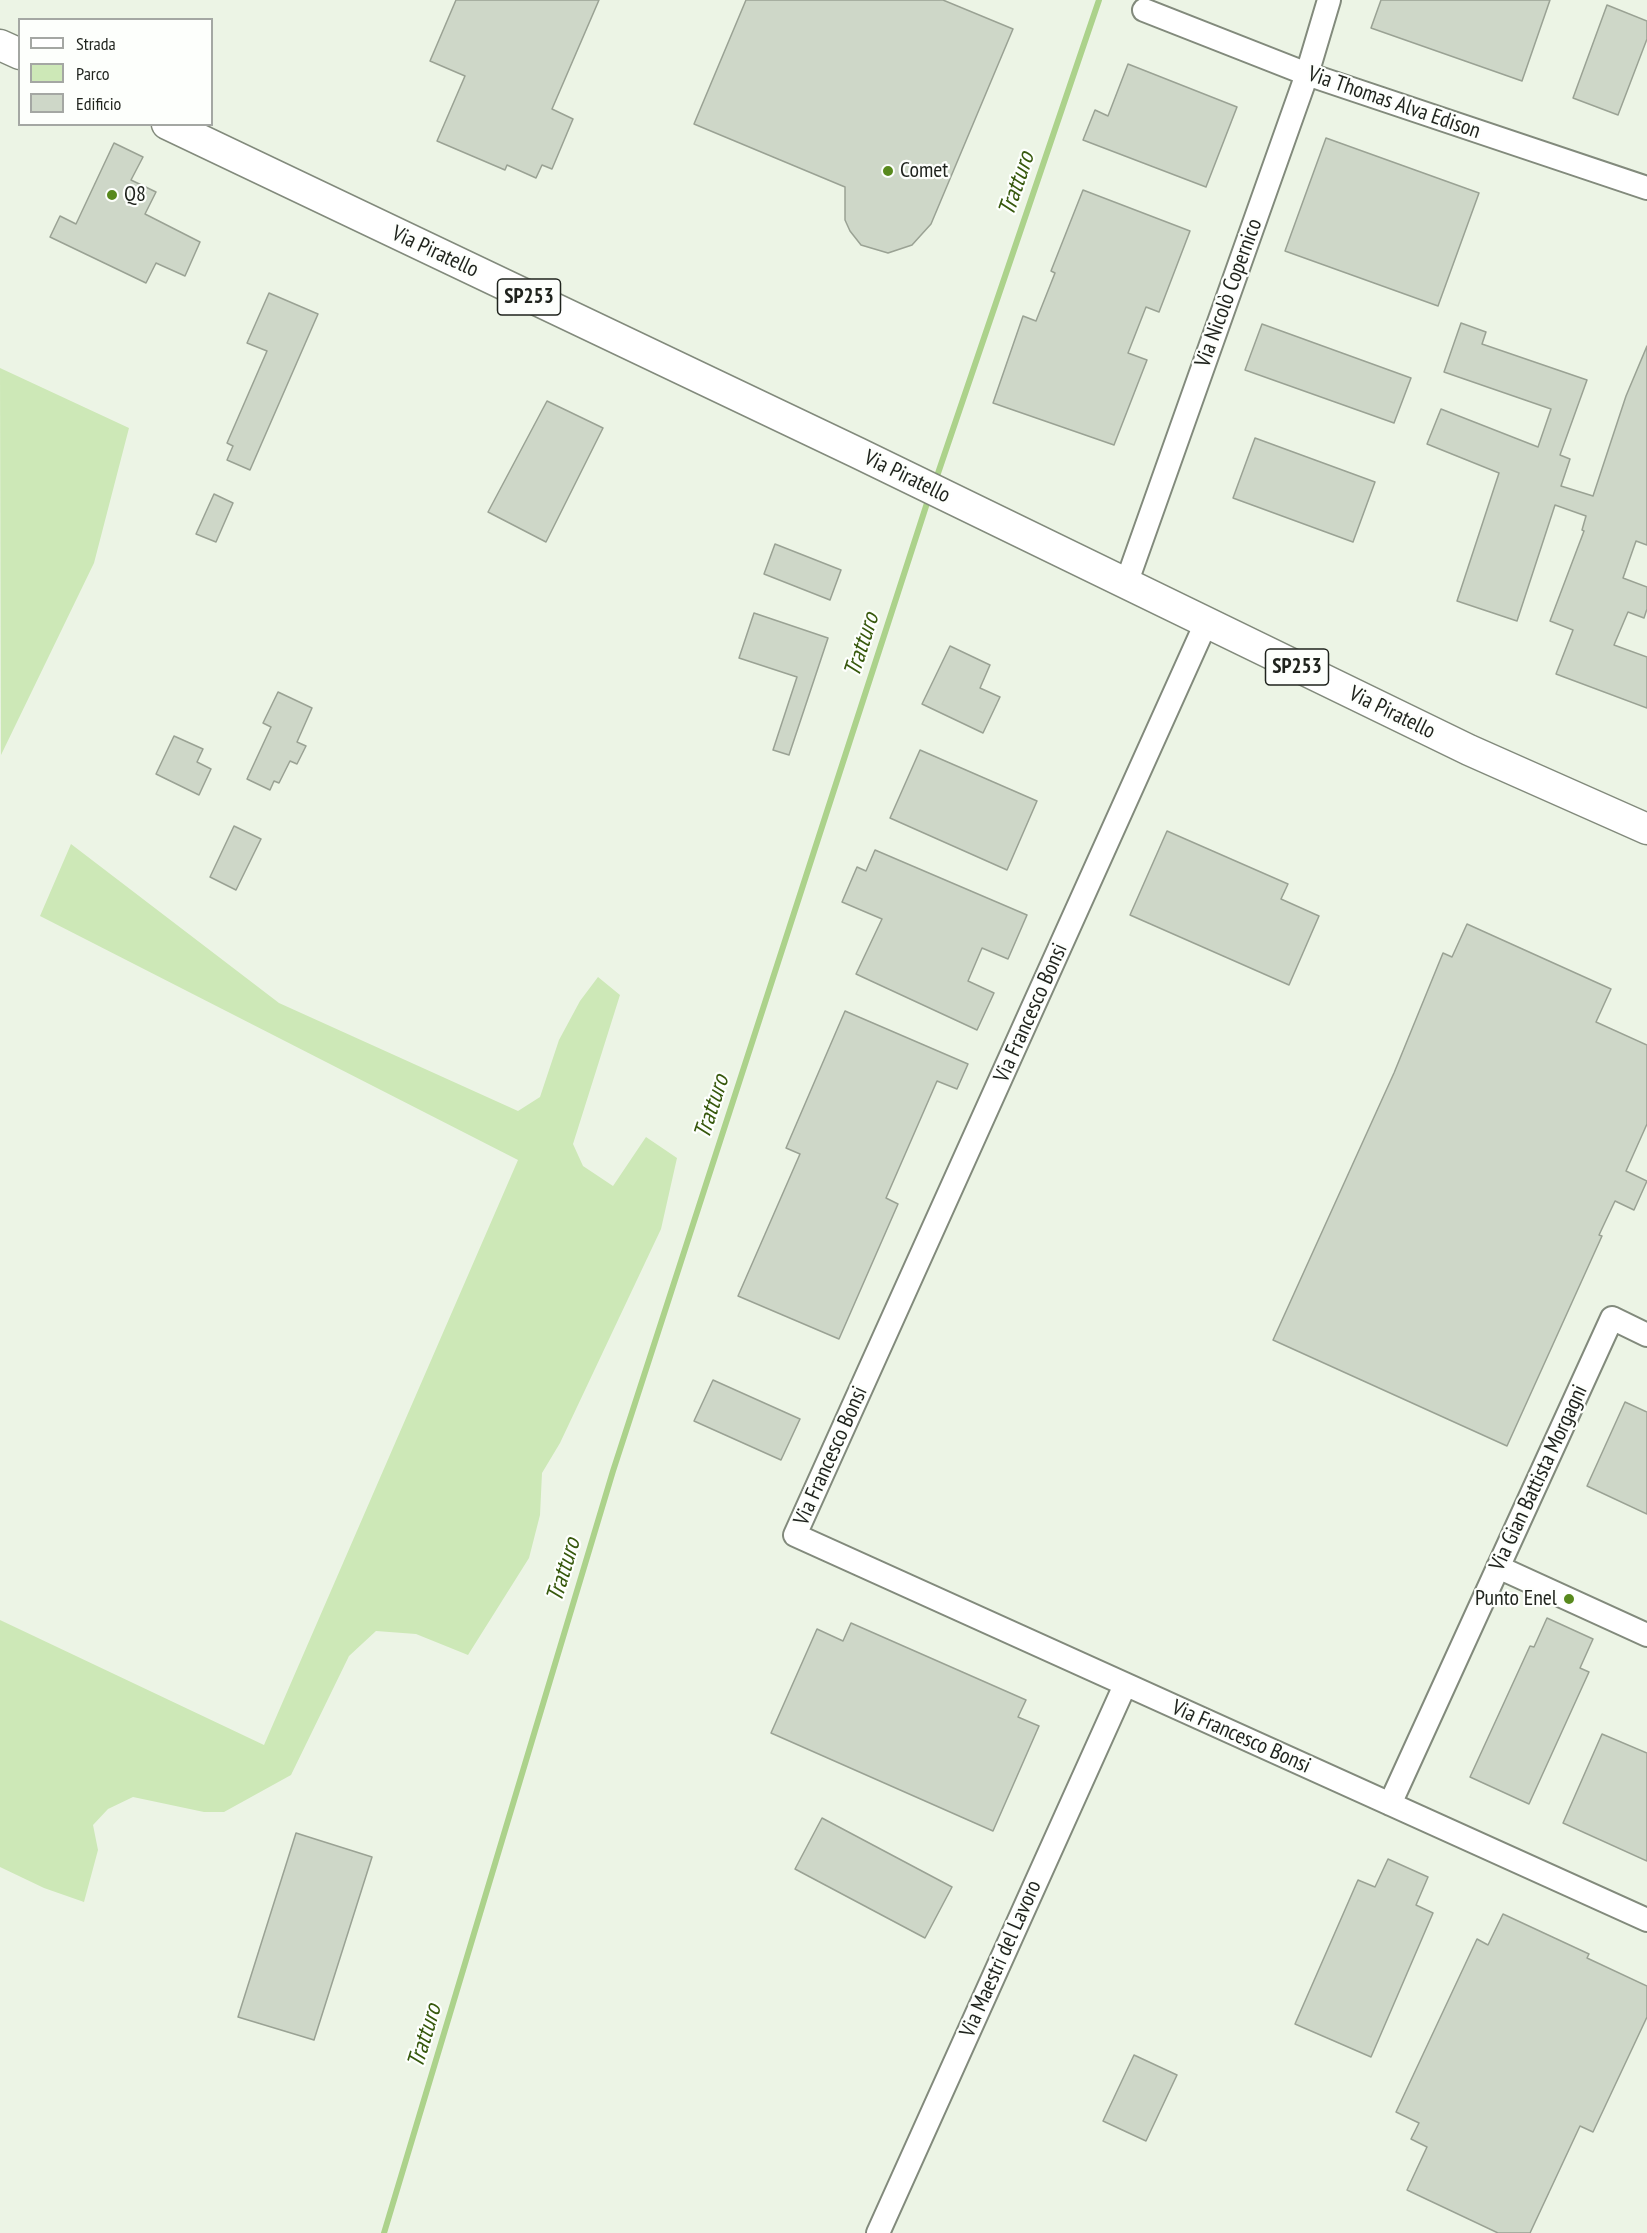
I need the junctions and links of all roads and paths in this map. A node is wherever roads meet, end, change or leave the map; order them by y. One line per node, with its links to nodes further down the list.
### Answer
1 (1329, 0): 5 (street, Via Nicolò Copernico)
2 (1144, 10): 5 (street, Via Thomas Alva Edison)
3 (0, 45): 4 (main road)
4 (18, 53)
5 (1307, 74): 7 (street, Via Thomas Alva Edison); 8 (street, Via Nicolò Copernico)
6 (171, 126): 8 (main road, Via Piratello / SP253)
7 (1647, 188)
8 (1126, 584): 9 (main road, Via Piratello / SP253)
9 (1206, 623): 10 (main road, Via Piratello / SP253); 14 (street, Via Francesco Bonsi)
10 (1647, 829)
11 (1647, 1335): 12 (street, Via Gian Battista Morgagni)
12 (1498, 1567): 13 (street); 15 (street, Via Gian Battista Morgagni)
13 (1647, 1635)
14 (1125, 1685): 15 (street, Via Francesco Bonsi); 17 (street, Via Maestri del Lavoro)
15 (1390, 1804): 16 (street, Via Francesco Bonsi)
16 (1647, 1920)
17 (878, 2233)

